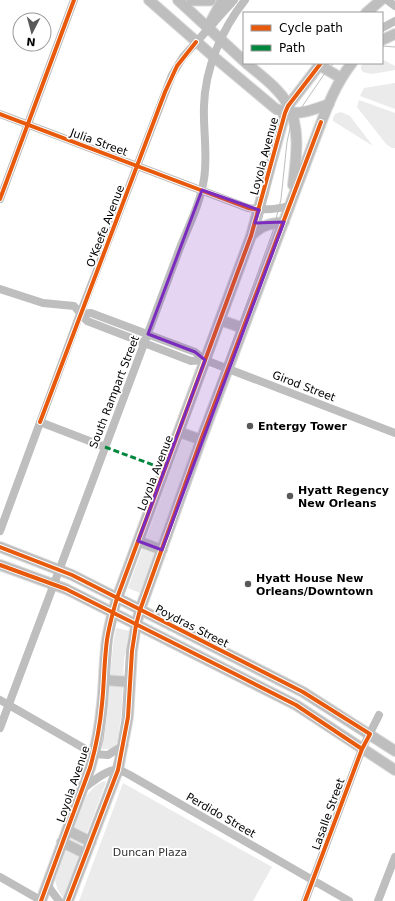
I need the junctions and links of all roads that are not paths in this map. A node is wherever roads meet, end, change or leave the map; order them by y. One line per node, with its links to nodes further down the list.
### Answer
1 (74, 0): 31 (street)
2 (149, 0): 19 (main road)
3 (178, 0): 15 (main road)
4 (192, 0): 5 (highway)
5 (210, 0)
6 (223, 0): 15 (highway)
7 (234, 0): 15 (street, O'Keefe Avenue)
8 (245, 0): 17 (street, South Rampart Street)
9 (381, 0): 12 (main road)
10 (387, 0): 11 (street)
11 (395, 6)
12 (367, 12)
13 (395, 21): 14 (street)
14 (383, 27)
15 (208, 28): 17 (main road); 19 (street, O'Keefe Avenue)
16 (395, 34): 18 (main road)
17 (220, 40): 20 (street, South Rampart Street); 21 (main road)
18 (383, 40)
19 (196, 42): 20 (main road); 32 (street, O'Keefe Avenue)
20 (214, 57): 27 (main road); 33 (street, South Rampart Street)
21 (243, 60)
22 (247, 64): 25 (main road)
23 (320, 64): 26 (main road); 29 (main road, Loyola Avenue)
24 (351, 64): 26 (main road)
25 (261, 76): 27 (main road); 29 (main road)
26 (341, 78): 28 (main road)
27 (250, 88): 29 (main road)
28 (328, 104): 29 (main road); 35 (main road)
29 (288, 110): 35 (main road); 36 (main road, Loyola Avenue)
30 (0, 114): 31 (street, Julia Street)
31 (28, 125): 32 (street, Julia Street); 34 (street)
32 (138, 166): 33 (street, Julia Street); 40 (street, O'Keefe Avenue)
33 (202, 190): 36 (street, Julia Street); 43 (street, South Rampart Street)
34 (0, 199)
35 (290, 203): 36 (street, Julia Street); 37 (main road)
36 (259, 210): 38 (main road, Loyola Avenue)
37 (284, 222): 38 (main road); 42 (main road)
38 (251, 236): 41 (main road, Loyola Avenue)
39 (0, 289): 40 (street, Girod Street)
40 (80, 314): 43 (street, Girod Street); 44 (street, Girod Street); 47 (street, O'Keefe Avenue)
41 (220, 320): 42 (main road); 45 (main road, Loyola Avenue)
42 (243, 328): 46 (main road)
43 (148, 334): 44 (street, South Rampart Street); 45 (street, Girod Street)
44 (144, 343): 45 (street, Girod Street); 51 (street, South Rampart Street)
45 (205, 360): 46 (street, Girod Street); 48 (main road, Loyola Avenue)
46 (228, 369): 49 (street, Girod Street); 50 (main road)
47 (40, 422): 51 (street); 52 (street, O'Keefe Avenue)
48 (179, 432): 50 (main road); 53 (main road, Loyola Avenue)
49 (395, 433)
50 (201, 440): 55 (main road)
51 (105, 447): 57 (street, South Rampart Street)
52 (0, 531)
53 (138, 541): 55 (main road); 59 (main road, Loyola Avenue)
54 (0, 547): 57 (main road, Poydras Street)
55 (162, 550): 60 (main road)
56 (0, 564): 58 (main road)
57 (59, 569): 58 (street, South Rampart Street); 59 (main road, Poydras Street)
58 (54, 584): 61 (main road); 70 (street, South Rampart Street)
59 (117, 598): 60 (main road, Poydras Street); 61 (main road, Loyola Avenue)
60 (140, 610): 62 (main road); 63 (main road, Poydras Street)
61 (112, 613): 62 (main road); 67 (main road, Loyola Avenue)
62 (136, 625): 65 (main road); 68 (main road)
63 (228, 654): 64 (main road, Poydras Street); 65 (main road)
64 (246, 663): 66 (main road); 73 (main road, Poydras Street)
65 (221, 667): 66 (main road)
66 (239, 676): 75 (main road)
67 (104, 680): 68 (main road); 77 (main road, Loyola Avenue)
68 (130, 682): 74 (main road)
69 (0, 700): 70 (street)
70 (9, 705): 72 (street, South Rampart Street); 77 (street)
71 (379, 715): 73 (street, Lasalle Street)
72 (0, 728)
73 (370, 734): 75 (street, Lasalle Street); 76 (main road, Poydras Street)
74 (124, 745): 77 (street); 78 (main road)
75 (362, 749): 79 (main road); 87 (street, Lasalle Street)
76 (395, 751)
77 (94, 754): 80 (main road, Loyola Avenue)
78 (118, 770): 80 (street); 83 (main road); 87 (street, Perdido Street)
79 (395, 770)
80 (82, 790): 81 (main road, Loyola Avenue)
81 (67, 830): 82 (main road, Loyola Avenue); 83 (main road)
82 (62, 842): 84 (main road); 88 (main road, Loyola Avenue)
83 (91, 842): 84 (main road)
84 (86, 854): 91 (main road)
85 (395, 857): 94 (street)
86 (0, 876): 89 (street)
87 (313, 881): 92 (street, Lasalle Street); 93 (street, Perdido Street)
88 (48, 882): 89 (main road, Loyola Avenue); 90 (street)
89 (41, 901)
90 (59, 901)
91 (68, 901)
92 (305, 901)
93 (349, 901)
94 (378, 901)

